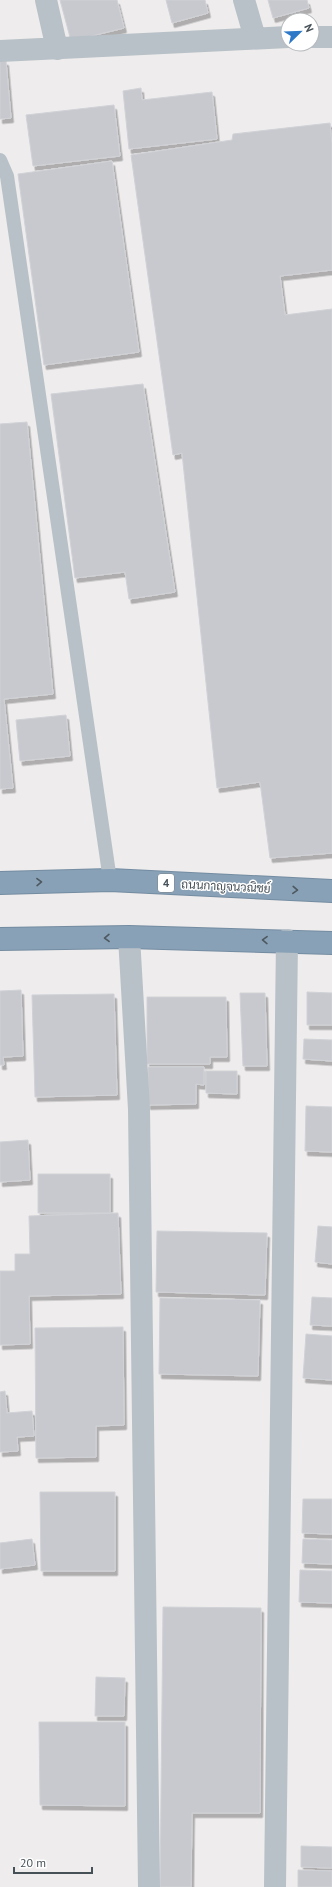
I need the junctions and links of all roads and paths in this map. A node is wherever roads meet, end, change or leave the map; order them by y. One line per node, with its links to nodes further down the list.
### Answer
1 (46, 0): 7 (street)
2 (244, 0): 6 (street)
3 (280, 37): 6 (street)
4 (320, 37): 5 (street)
5 (332, 37)
6 (255, 38): 7 (street)
7 (57, 49): 8 (street)
8 (0, 51)
9 (0, 160): 10 (lane)
10 (110, 880): 11 (highway, ถนนกาญจนวณิชย์ / 4, one-way to 10); 12 (highway, ถนนกาญจนวณิชย์ / 4, one-way to 12)
11 (0, 883)
12 (332, 891)
13 (129, 937): 14 (highway, one-way to 14); 15 (highway, one-way to 13); 17 (street)
14 (0, 939)
15 (287, 940): 16 (highway); 18 (street)
16 (332, 943)
17 (149, 1887)
18 (275, 1887)

